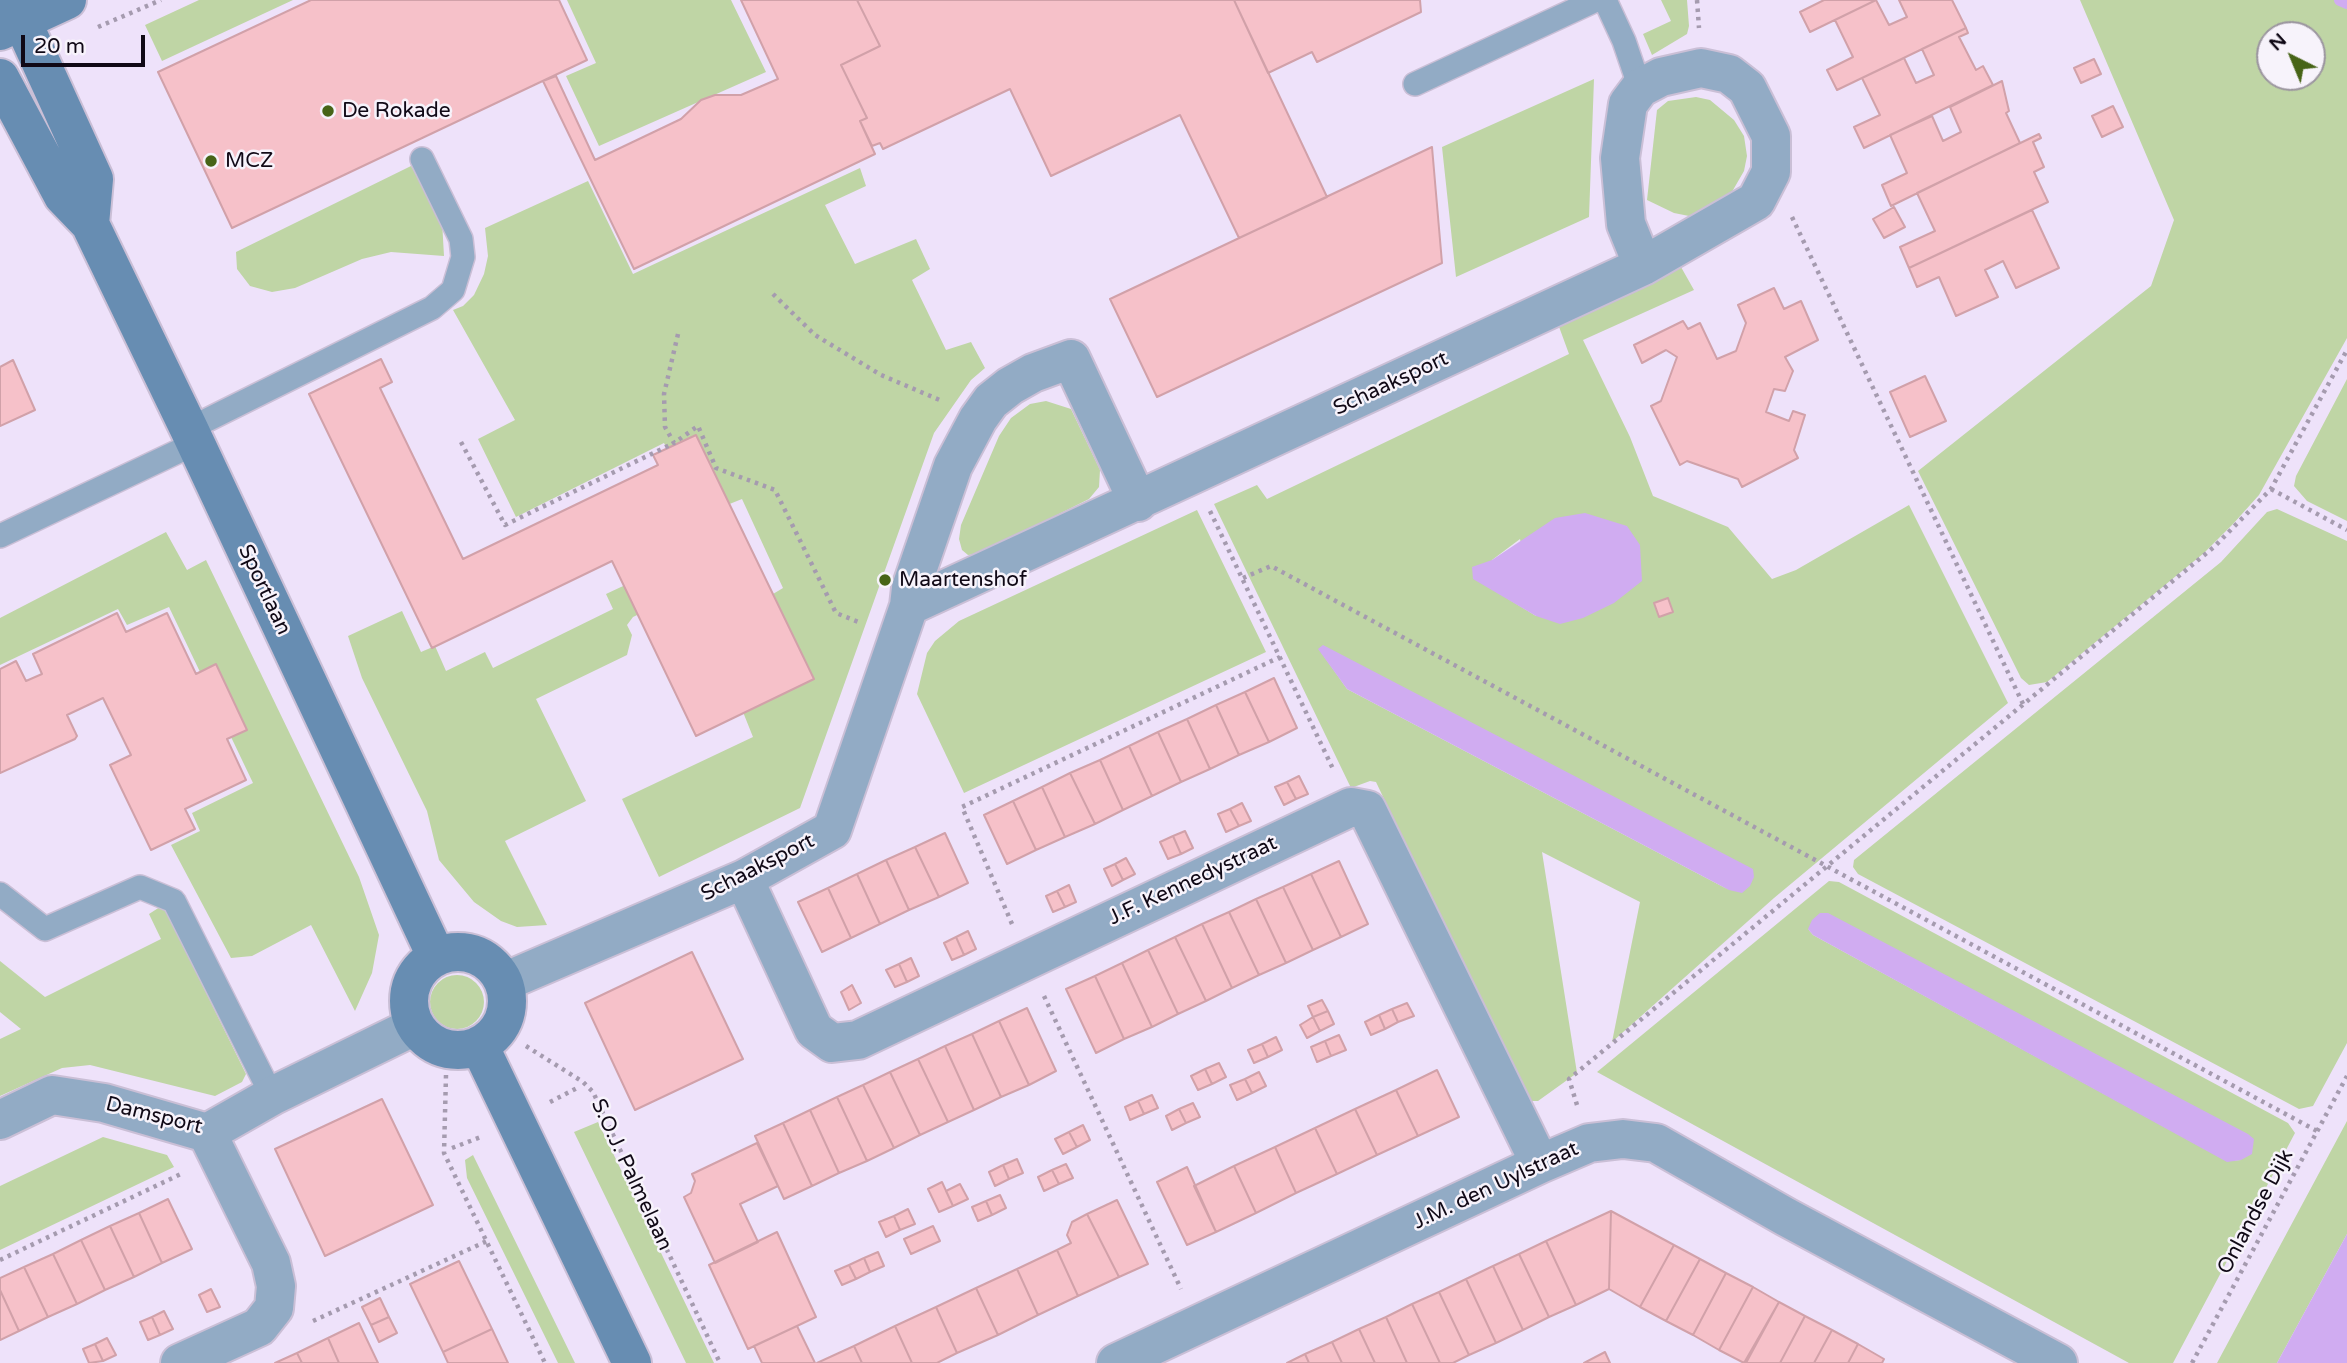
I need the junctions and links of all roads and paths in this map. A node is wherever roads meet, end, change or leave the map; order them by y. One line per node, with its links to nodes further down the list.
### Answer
1 (67, 0): 4 (street)
2 (1596, 0): 6 (lane)
3 (1605, 0): 7 (lane)
4 (7, 18): 10 (street)
5 (0, 78): 10 (street, Sportlaan)
6 (1415, 84)
7 (1640, 88): 9 (street, Schaaksport); 11 (street)
8 (422, 159): 16 (lane)
9 (1771, 172): 11 (street, Schaaksport); 27 (path)
10 (90, 225): 16 (street, Sportlaan)
11 (1643, 266): 19 (street, Schaaksport)
12 (774, 294): 15 (path)
13 (678, 334): 18 (path)
14 (2347, 349): 20 (path)
15 (978, 419): 21 (street, Schaaksport); 25 (street, Schaaksport)
16 (193, 436): 23 (lane); 32 (street, Sportlaan)
17 (461, 442): 18 (path)
18 (674, 443): 25 (path)
19 (1193, 477): 21 (street, Schaaksport); 24 (path)
20 (2271, 489): 22 (path); 27 (path)
21 (1138, 502): 25 (street, Schaaksport)
22 (2347, 530)
23 (0, 536)
24 (1243, 578): 26 (path); 29 (path)
25 (904, 622): 30 (street, Schaaksport)
26 (1280, 657): 28 (path); 33 (path)
27 (2023, 704): 29 (path)
28 (1351, 807): 33 (street, J.F. Kennedystraat); 46 (street)
29 (1825, 867): 41 (path); 44 (path)
30 (744, 879): 33 (street, J.F. Kennedystraat); 34 (street, Schaaksport)
31 (0, 894): 38 (lane)
32 (436, 956): 34 (street); 35 (street)
33 (1027, 960): 50 (path)
34 (483, 1024): 35 (street); 47 (path); 53 (street); 54 (path, S.O.J. Palmelaan)
35 (415, 1026): 38 (street, Damsport)
36 (2347, 1076): 41 (path, Onlandse Dijk)
37 (577, 1088): 39 (path, S.O.J. Palmelaan)
38 (272, 1096): 42 (street, Damsport)
39 (545, 1104)
40 (0, 1119): 42 (street, Damsport)
41 (2317, 1131): 57 (path, Onlandse Dijk)
42 (207, 1133): 48 (path); 49 (street)
43 (485, 1135): 45 (path)
44 (1590, 1143): 46 (street, J.M. den Uylstraat); 56 (street, J.M. den Uylstraat)
45 (452, 1148)
46 (1540, 1164): 50 (street, J.M. den Uylstraat)
47 (487, 1241): 49 (path); 52 (path)
48 (0, 1260)
49 (274, 1308): 51 (street)
50 (1198, 1325): 55 (street, J.M. den Uylstraat)
51 (180, 1363)
52 (545, 1363)
53 (632, 1363)
54 (720, 1363)
55 (1116, 1363)
56 (2058, 1363)
57 (2192, 1363)

